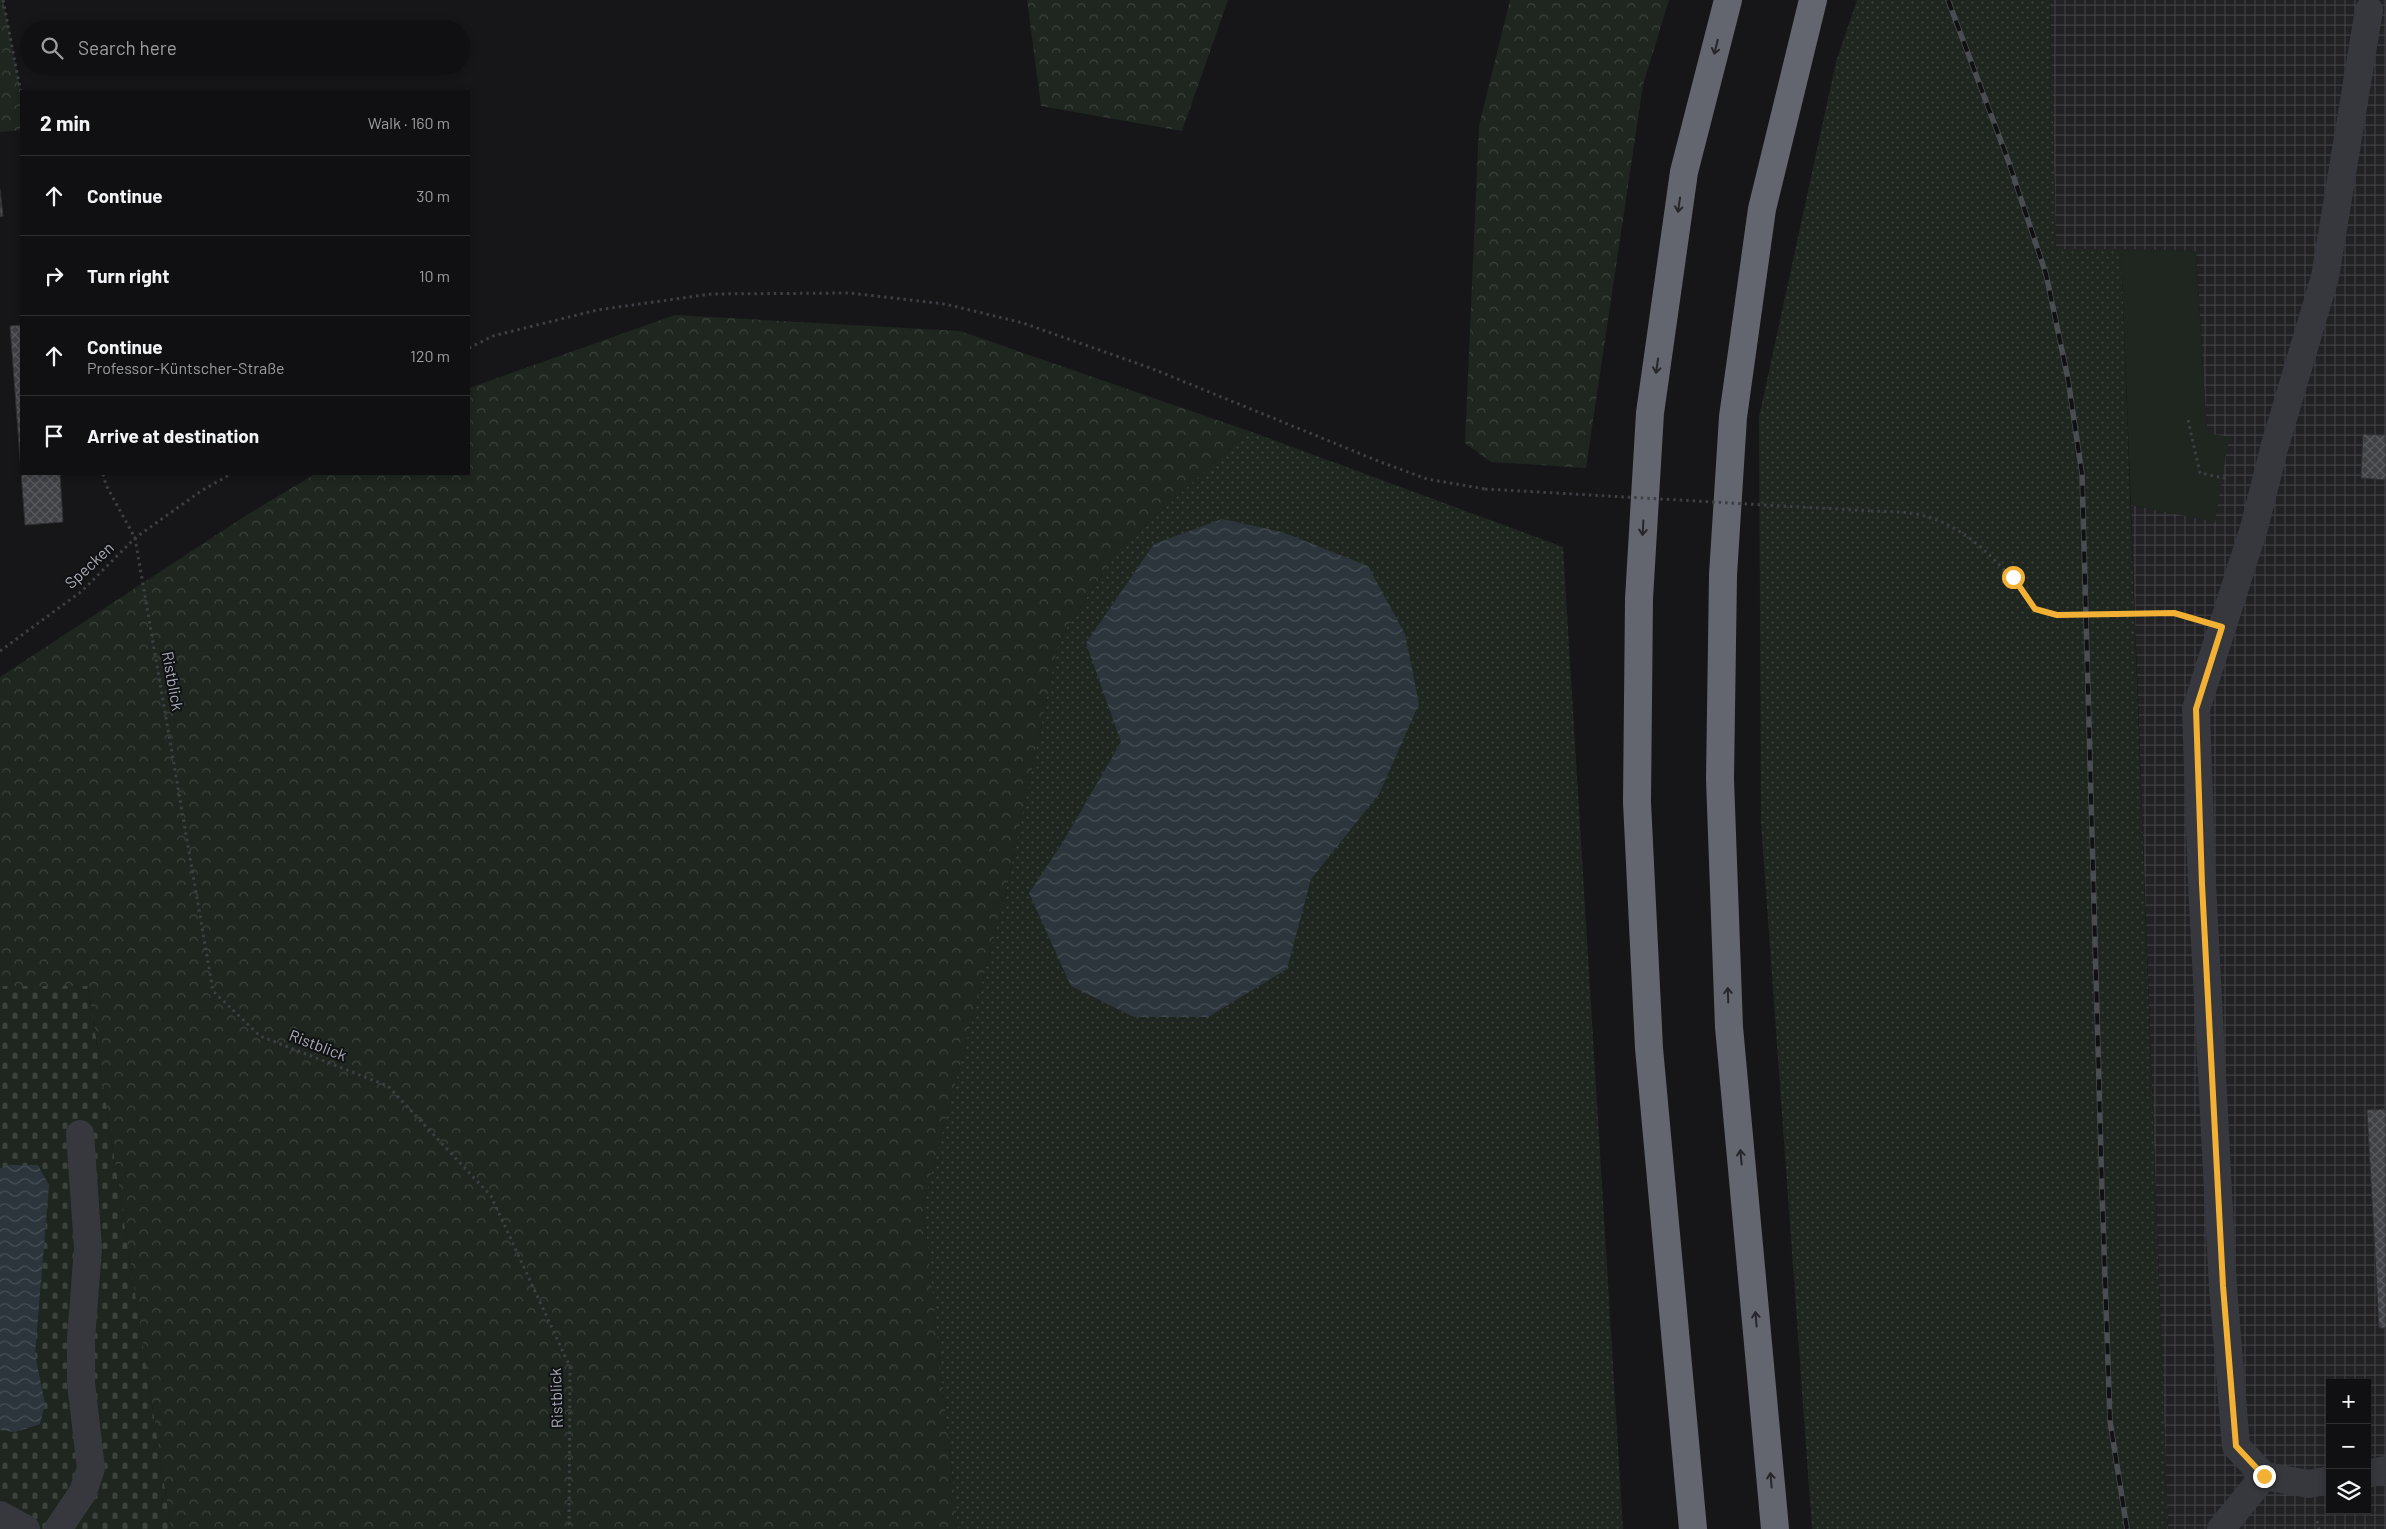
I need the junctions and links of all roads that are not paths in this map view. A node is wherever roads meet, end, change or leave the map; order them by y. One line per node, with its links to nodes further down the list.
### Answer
1 (1728, 0): 12 (highway, one-way to 12)
2 (1813, 0): 13 (highway, one-way to 2)
3 (2369, 10): 7 (street)
4 (80, 1134): 11 (street)
5 (2386, 1470): 6 (street)
6 (2371, 1473)
7 (2264, 1476): 8 (street); 14 (street)
8 (2326, 1481)
9 (0, 1515): 10 (street)
10 (26, 1529)
11 (58, 1529)
12 (1693, 1529)
13 (1775, 1529)
14 (2221, 1529)

